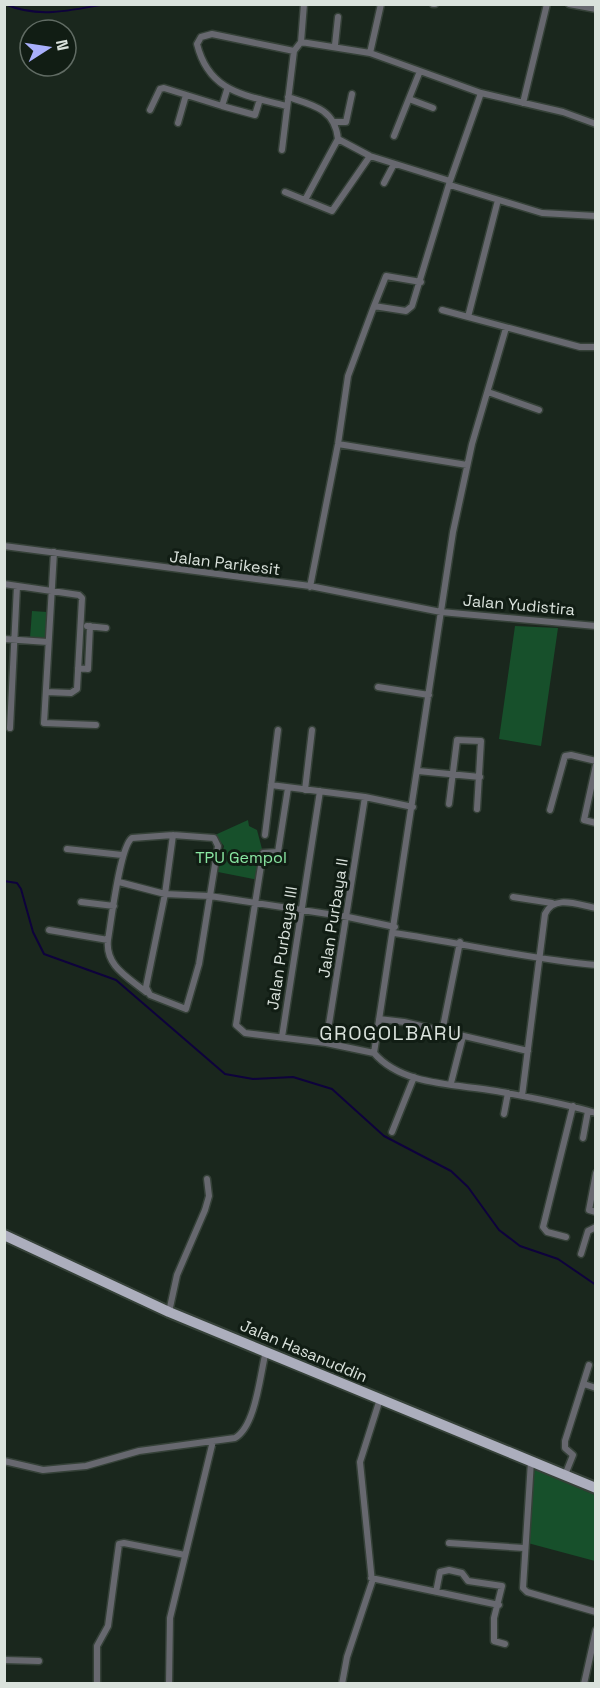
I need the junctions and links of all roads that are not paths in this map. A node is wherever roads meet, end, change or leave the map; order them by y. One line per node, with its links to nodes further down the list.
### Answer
1 (304, 4): 7 (street)
2 (381, 4): 10 (street)
3 (547, 4): 19 (street)
4 (569, 4): 5 (street)
5 (596, 9)
6 (338, 17): 8 (street)
7 (301, 42): 8 (street); 9 (street)
8 (335, 45): 10 (street)
9 (294, 51): 12 (street); 16 (street)
10 (370, 53): 11 (street)
11 (420, 71): 13 (street); 18 (street)
12 (227, 90): 17 (street); 20 (street)
13 (481, 93): 19 (street); 33 (street)
14 (352, 94): 24 (street)
15 (186, 95): 20 (street); 23 (street); 25 (street)
16 (288, 97): 21 (street); 24 (street)
17 (260, 99): 20 (street); 21 (street)
18 (409, 99): 22 (street); 27 (street)
19 (523, 102): 26 (street)
20 (222, 106)
21 (286, 106): 29 (street)
22 (433, 108)
23 (150, 110)
24 (334, 122): 28 (street)
25 (178, 123)
26 (596, 124)
27 (394, 136)
28 (338, 139): 30 (street); 35 (street)
29 (282, 150)
30 (370, 156): 31 (street); 35 (street)
31 (394, 164): 32 (street); 33 (street)
32 (384, 183)
33 (450, 183): 36 (street); 38 (street)
34 (285, 192): 35 (street)
35 (305, 200)
36 (498, 200): 37 (street); 41 (street)
37 (596, 216)
38 (421, 282): 39 (street); 39 (street)
39 (374, 306): 46 (street)
40 (442, 310): 41 (street)
41 (468, 316): 42 (street)
42 (506, 328): 43 (street); 44 (street)
43 (595, 348)
44 (488, 392): 45 (street); 47 (street)
45 (539, 410)
46 (338, 444): 47 (street); 52 (street)
47 (467, 465): 54 (street)
48 (4, 546): 49 (street, Jalan Parikesit)
49 (54, 552): 52 (street, Jalan Parikesit); 53 (street)
50 (4, 584): 51 (street)
51 (17, 585): 53 (street); 60 (street)
52 (310, 587): 54 (street, Jalan Parikesit)
53 (51, 591): 55 (street); 61 (street)
54 (441, 612): 57 (street, Jalan Yudistira); 65 (street)
55 (80, 625): 56 (street); 62 (street)
56 (90, 626): 58 (street); 62 (street)
57 (596, 626)
58 (106, 627)
59 (4, 639): 60 (street)
60 (14, 640): 61 (street); 67 (street)
61 (48, 642): 64 (street)
62 (78, 668): 64 (street)
63 (378, 687): 65 (street)
64 (46, 692): 66 (street)
65 (429, 695): 72 (street)
66 (96, 725)
67 (10, 728)
68 (278, 730): 75 (street)
69 (312, 730): 77 (street)
70 (596, 761): 83 (street)
71 (596, 765): 84 (street)
72 (418, 771): 73 (street); 81 (street)
73 (453, 774): 74 (street); 74 (street); 80 (street)
74 (480, 777): 82 (street)
75 (271, 785): 76 (street); 86 (street)
76 (288, 788): 77 (street); 94 (street)
77 (305, 790): 78 (street)
78 (320, 791): 79 (street); 98 (street, Jalan Purbaya III)
79 (365, 797): 81 (street); 99 (street, Jalan Purbaya II)
80 (449, 804)
81 (413, 807): 101 (street)
82 (477, 809)
83 (550, 810)
84 (596, 823)
85 (173, 835): 88 (street); 90 (street); 91 (street)
86 (265, 835)
87 (67, 849): 88 (street)
88 (122, 855): 89 (street)
89 (119, 882): 90 (street); 96 (street)
90 (165, 894): 91 (street); 106 (street)
91 (210, 896): 94 (street); 106 (street)
92 (513, 897): 95 (street)
93 (81, 902): 96 (street)
94 (256, 903): 98 (street); 110 (street)
95 (552, 903): 97 (street); 104 (street)
96 (114, 906): 102 (street)
97 (596, 908)
98 (302, 910): 99 (street); 110 (street, Jalan Purbaya III)
99 (348, 917): 101 (street); 111 (street, Jalan Purbaya II)
100 (49, 930): 102 (street)
101 (394, 930): 103 (street); 107 (street)
102 (108, 940): 106 (street)
103 (460, 942): 104 (street); 108 (street)
104 (538, 960): 105 (street); 112 (street)
105 (596, 966)
106 (146, 992)
107 (379, 1019): 108 (street); 113 (street)
108 (442, 1032): 109 (street)
109 (463, 1036): 112 (street); 115 (street)
110 (282, 1037): 111 (street)
111 (326, 1043): 113 (street)
112 (528, 1051): 117 (street)
113 (374, 1053): 114 (street)
114 (414, 1077): 115 (street); 121 (street)
115 (451, 1083): 116 (street)
116 (508, 1093): 117 (street); 120 (street)
117 (522, 1096): 118 (street)
118 (573, 1106): 119 (street); 128 (street)
119 (592, 1112): 122 (street)
120 (504, 1114)
121 (392, 1132)
122 (583, 1138)
123 (596, 1173): 125 (street)
124 (207, 1179): 130 (street)
125 (596, 1212)
126 (596, 1227): 129 (street)
127 (4, 1235): 130 (main road, Jalan Hasanuddin)
128 (566, 1237)
129 (580, 1254)
130 (167, 1311): 131 (main road, Jalan Hasanuddin)
131 (267, 1351): 135 (main road, Jalan Hasanuddin); 136 (street)
132 (589, 1365): 133 (street)
133 (585, 1384): 134 (street); 139 (street)
134 (596, 1388)
135 (380, 1399): 138 (main road, Jalan Hasanuddin); 144 (street)
136 (213, 1441): 137 (street); 143 (street)
137 (4, 1461)
138 (531, 1461): 139 (main road, Jalan Hasanuddin); 142 (street)
139 (565, 1475): 140 (main road, Jalan Hasanuddin)
140 (596, 1488)
141 (449, 1543): 142 (street)
142 (524, 1548): 147 (street)
143 (185, 1555): 152 (street); 153 (street)
144 (371, 1578): 145 (street); 154 (street)
145 (436, 1592): 146 (street); 146 (street)
146 (499, 1605): 149 (street)
147 (596, 1612)
148 (596, 1630): 155 (street)
149 (505, 1644)
150 (4, 1660): 151 (street)
151 (39, 1660)
152 (97, 1683)
153 (169, 1683)
154 (342, 1683)
155 (584, 1683)

